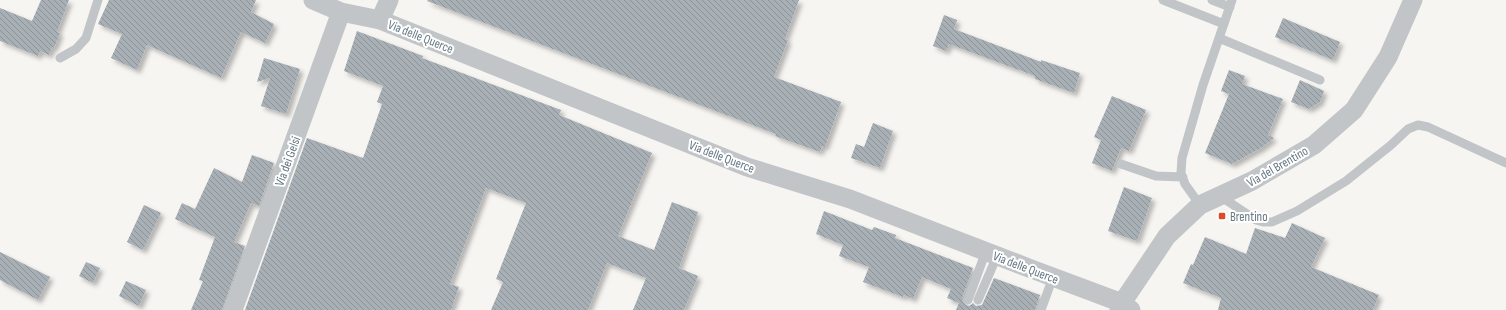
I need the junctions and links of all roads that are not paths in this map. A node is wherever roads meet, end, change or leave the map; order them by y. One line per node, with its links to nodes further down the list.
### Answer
1 (98, 0): 12 (lane)
2 (313, 0): 8 (street, Via delle Querce)
3 (389, 0): 9 (street)
4 (1163, 0): 10 (lane)
5 (1212, 0): 7 (lane)
6 (1413, 0): 17 (street, Via del Brentino)
7 (1231, 3): 10 (lane)
8 (341, 12): 9 (street, Via delle Querce); 24 (street, Via dei Gelsi)
9 (380, 20): 19 (street, Via delle Querce)
10 (1224, 24): 11 (lane)
11 (1219, 38): 13 (lane); 16 (lane)
12 (60, 58)
13 (1320, 80)
14 (1506, 163): 17 (lane)
15 (1121, 164): 16 (lane)
16 (1183, 177): 18 (lane)
17 (1219, 196): 18 (street, Via del Brentino)
18 (1200, 205): 23 (street, Via del Brentino)
19 (992, 254): 20 (street, Via delle Querce); 21 (lane); 22 (lane)
20 (1053, 277): 23 (street, Via delle Querce); 25 (lane)
21 (968, 300)
22 (978, 300)
23 (1124, 308)
24 (233, 310)
25 (1041, 310)

